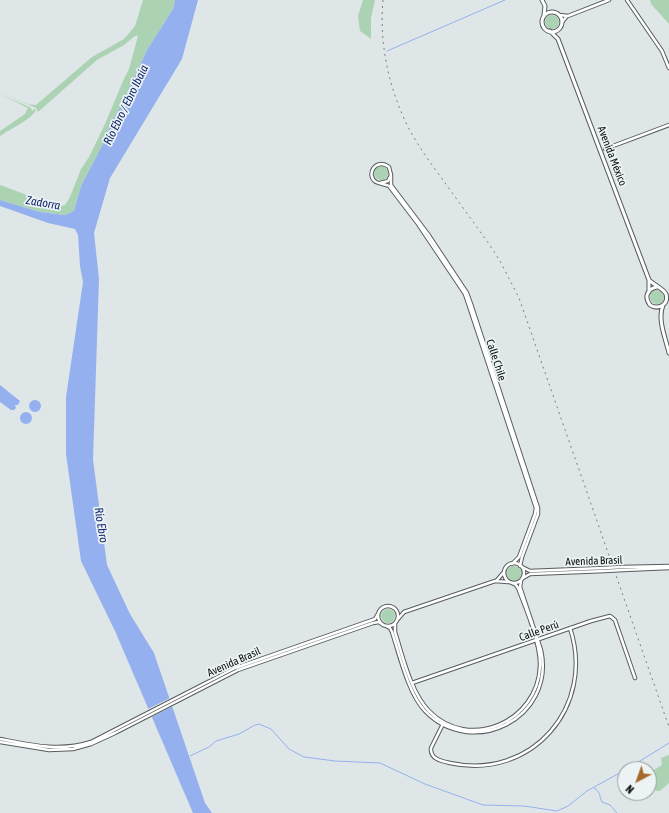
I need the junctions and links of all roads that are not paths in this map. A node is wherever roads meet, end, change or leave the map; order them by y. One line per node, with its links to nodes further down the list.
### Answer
1 (542, 0): 4 (main road)
2 (609, 0): 8 (street)
3 (626, 0): 13 (street)
4 (545, 6): 5 (main road); 6 (main road)
5 (553, 12): 6 (main road); 7 (main road)
6 (544, 15): 11 (main road)
7 (560, 15): 8 (street); 9 (main road)
8 (568, 16): 9 (street)
9 (562, 22): 10 (main road)
10 (558, 30): 11 (main road); 12 (main road, Avenida México)
11 (550, 31): 12 (main road, Avenida México)
12 (558, 39): 18 (main road, Avenida México)
13 (669, 68)
14 (669, 124): 15 (street)
15 (605, 149)
16 (391, 175): 17 (street); 17 (street); 29 (street, Calle Chile)
17 (380, 183): 28 (street, Calle Chile)
18 (649, 280): 19 (main road, Avenida México); 21 (main road, Avenida México)
19 (657, 287): 20 (main road); 21 (main road)
20 (665, 291): 22 (street); 23 (main road)
21 (649, 292): 25 (main road)
22 (669, 292)
23 (668, 298): 24 (main road)
24 (663, 305): 25 (main road); 26 (main road)
25 (654, 307): 26 (main road)
26 (661, 318): 27 (main road)
27 (669, 354)
28 (512, 564): 29 (street); 32 (street)
29 (521, 566): 31 (street, Avenida Brasil); 33 (street)
30 (669, 567): 31 (street, Avenida Brasil, bridge)
31 (605, 570): 33 (street, Avenida Brasil)
32 (504, 572): 34 (street); 35 (street)
33 (522, 580): 36 (street); 45 (street)
34 (495, 581): 35 (street); 39 (street)
35 (508, 582): 36 (street)
36 (512, 583): 45 (street)
37 (396, 609): 38 (street); 39 (street); 40 (street)
38 (379, 612): 42 (street); 43 (street)
39 (404, 612): 40 (street)
40 (398, 619): 41 (street)
41 (395, 624): 42 (street); 47 (street)
42 (384, 625): 43 (street); 47 (street)
43 (356, 627): 49 (street, Avenida Brasil)
44 (570, 628): 45 (street, Calle Perú); 46 (street, Calle Perú); 48 (street)
45 (537, 640): 47 (street, Calle Perú); 47 (street); 48 (street)
46 (635, 678)
47 (411, 684): 48 (street)
48 (443, 724)
49 (0, 741)

